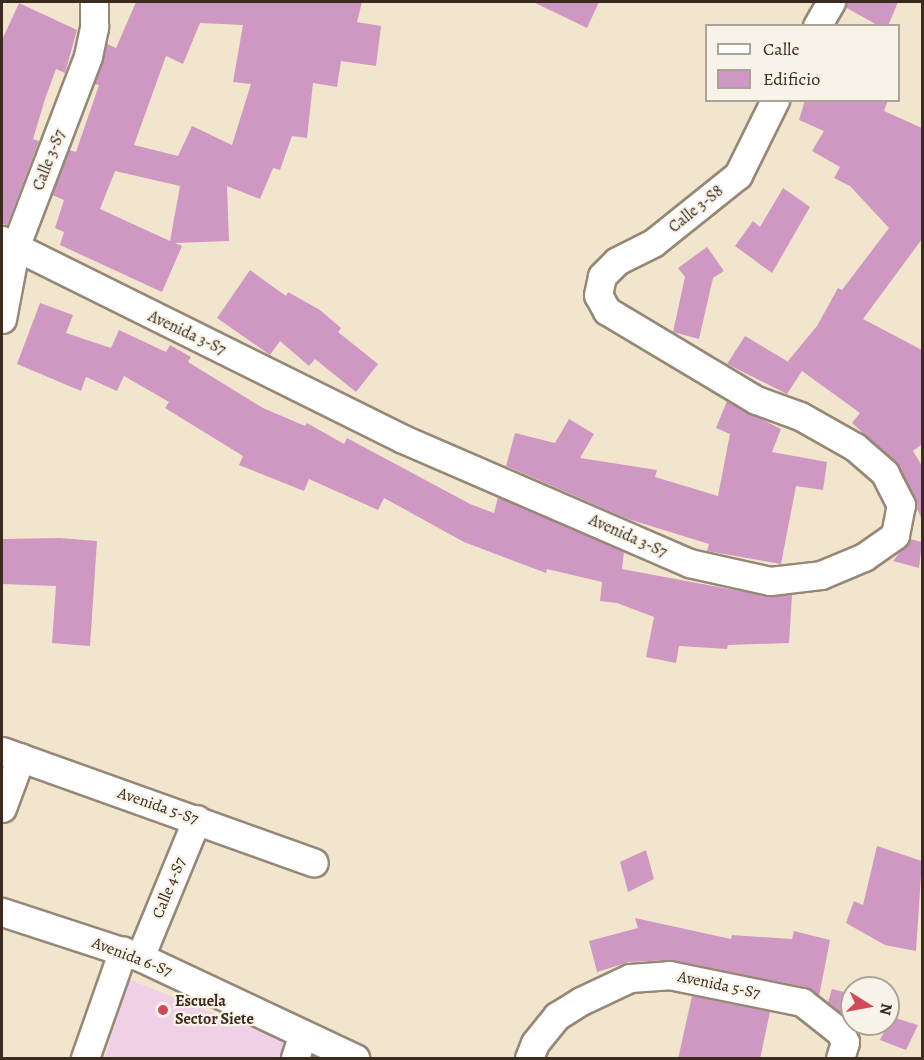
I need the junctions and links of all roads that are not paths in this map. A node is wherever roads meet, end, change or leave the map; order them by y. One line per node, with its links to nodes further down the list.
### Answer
1 (94, 2): 5 (street, Calle 3-S7)
2 (831, 2): 3 (street)
3 (818, 24)
4 (774, 102): 6 (street, Calle 3-S8)
5 (9, 243): 6 (street, Avenida 3-S7); 7 (street, Calle 3-S7)
6 (598, 295)
7 (2, 319)
8 (11, 754): 9 (street); 10 (street, Avenida 5-S7)
9 (2, 808)
10 (197, 819): 11 (street, Avenida 5-S7); 13 (street, Calle 4-S7)
11 (314, 863)
12 (2, 912): 13 (street, Avenida 6-S7)
13 (132, 954): 14 (street, Avenida 6-S7); 16 (street, Calle 4-S7)
14 (299, 1046): 17 (street, Avenida 6-S7)
15 (842, 1050): 18 (street, Avenida 5-S7)
16 (85, 1059)
17 (355, 1059)
18 (529, 1059)

